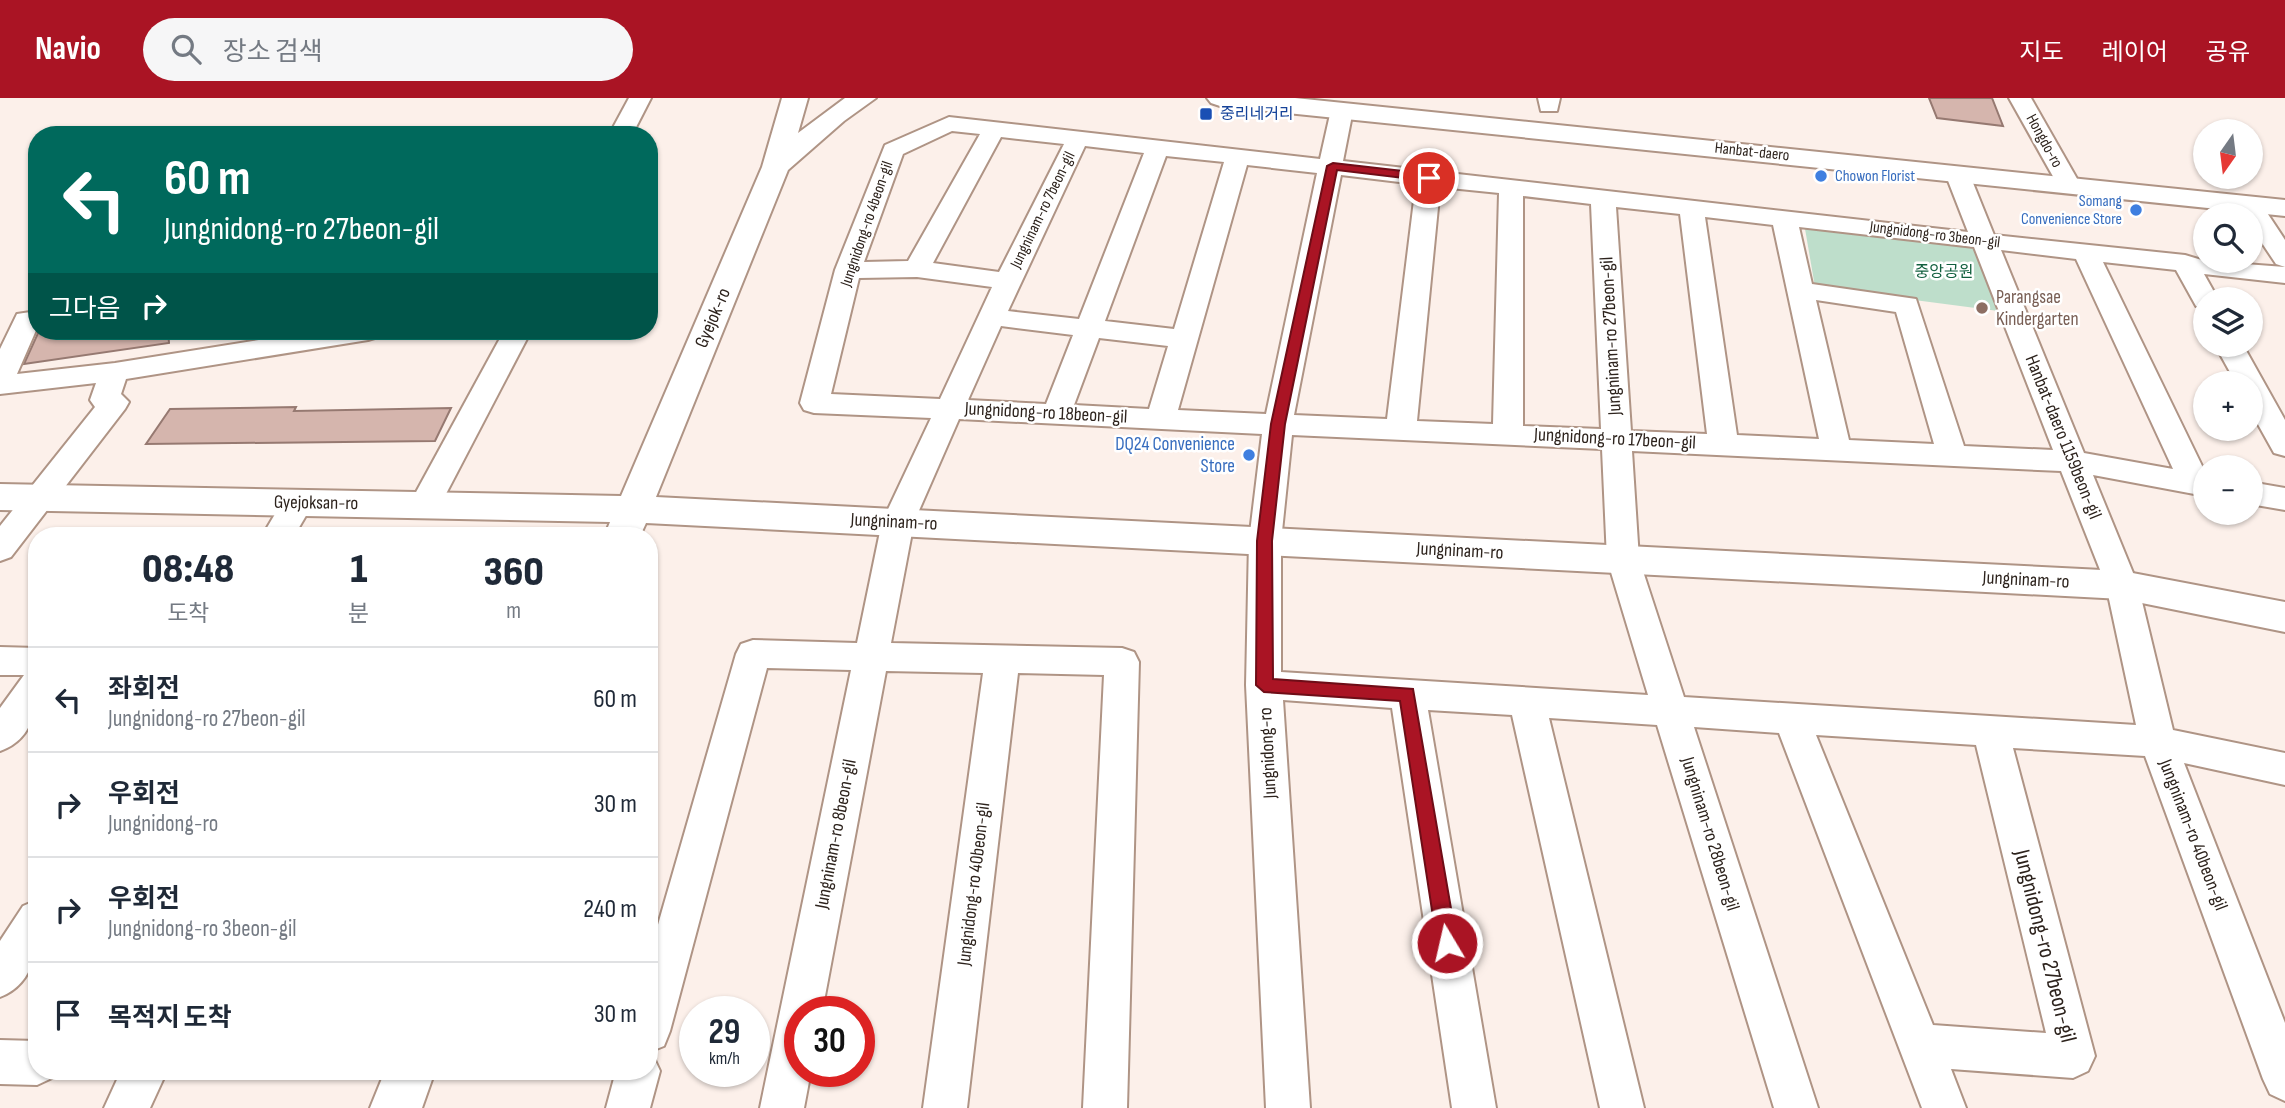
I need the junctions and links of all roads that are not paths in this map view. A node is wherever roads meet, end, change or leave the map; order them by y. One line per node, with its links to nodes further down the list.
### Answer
1 (640, 98): 12 (street)
2 (779, 98): 13 (main road)
3 (795, 98): 13 (main road, Gyejok-ro)
4 (863, 98): 19 (main road)
5 (1220, 98): 10 (main road, Hanbat-daero)
6 (2020, 98): 20 (street, Hongdo-ro)
7 (1549, 102): 8 (main road); 9 (main road)
8 (1521, 104)
9 (1577, 109)
10 (1342, 110): 18 (street, Jungnidong-ro); 21 (main road, Hanbat-daero)
11 (1631, 115): 20 (main road, Hanbat-daero)
12 (625, 126)
13 (787, 126): 19 (main road, Gyejok-ro)
14 (994, 129): 15 (street, Jungnidong-ro 4beon-gil); 38 (street); 39 (street, Jungnidong-ro 4beon-gil)
15 (1078, 138): 16 (street, Jungnidong-ro 4beon-gil); 41 (street, Jungninam-ro 7beon-gil)
16 (1158, 147): 17 (street, Jungnidong-ro 4beon-gil); 46 (street)
17 (1238, 156): 18 (street, Jungnidong-ro 4beon-gil); 47 (street)
18 (1333, 166): 23 (street, Jungnidong-ro 3beon-gil); 58 (street, Jungnidong-ro)
19 (776, 167): 75 (main road, Gyejok-ro)
20 (2061, 172): 21 (main road, Hanbat-daero); 22 (main road, Hanbat-daero); 28 (main road, Hanbat-daero)
21 (1957, 173): 34 (street, Hanbat-daero 1159beon-gil)
22 (2193, 177)
23 (1429, 178): 26 (street, Jungnidong-ro 3beon-gil); 59 (street)
24 (2263, 183): 25 (main road, Hanbat-daero)
25 (2285, 186)
26 (1511, 187): 27 (street, Jungnidong-ro 3beon-gil); 60 (street)
27 (1603, 197): 30 (street, Jungnidong-ro 3beon-gil); 61 (street, Jungninam-ro 27beon-gil)
28 (2243, 203)
29 (2263, 206): 31 (main road, Hanbat-daero)
30 (1691, 207): 32 (street, Jungnidong-ro 3beon-gil); 62 (street)
31 (2285, 208)
32 (1784, 218): 34 (street, Jungnidong-ro 3beon-gil); 43 (street)
33 (2263, 225): 36 (street)
34 (1985, 241): 35 (street, Jungnidong-ro 3beon-gil); 66 (street, Hanbat-daero 1159beon-gil)
35 (2085, 252): 37 (street, Jungnidong-ro 3beon-gil); 67 (street)
36 (2285, 259)
37 (2185, 263): 40 (street, Jungnidong-ro 3beon-gil); 42 (street)
38 (917, 269): 39 (street, Jungninam-ro 7beon-gil); 41 (street, Jungninam-ro 7beon-gil)
39 (848, 270): 53 (street, Jungnidong-ro 4beon-gil)
40 (2285, 275)
41 (1008, 281): 44 (street, Jungninam-ro 7beon-gil)
42 (2198, 287)
43 (1801, 290): 64 (street); 65 (street)
44 (991, 317): 46 (street); 55 (street, Jungninam-ro 7beon-gil)
45 (28, 320): 51 (street)
46 (1089, 329): 47 (street); 56 (street)
47 (1185, 339): 57 (street)
48 (312, 340): 50 (street)
49 (512, 340): 74 (street)
50 (115, 372): 52 (street); 71 (street)
51 (0, 380)
52 (0, 385)
53 (814, 403): 55 (street, Jungnidong-ro 18beon-gil)
54 (2263, 406): 63 (street)
55 (949, 409): 56 (street, Jungnidong-ro 18beon-gil); 76 (street, Jungninam-ro 7beon-gil)
56 (1057, 414): 57 (street, Jungnidong-ro 18beon-gil)
57 (1161, 418): 58 (street, Jungnidong-ro 18beon-gil)
58 (1278, 424): 59 (street, Jungnidong-ro 17beon-gil); 78 (street, Jungnidong-ro)
59 (1401, 429): 60 (street, Jungnidong-ro 17beon-gil)
60 (1508, 434): 61 (street, Jungnidong-ro 17beon-gil)
61 (1617, 440): 62 (street, Jungnidong-ro 17beon-gil); 80 (street, Jungninam-ro 27beon-gil)
62 (1723, 444): 64 (street, Jungnidong-ro 17beon-gil)
63 (2285, 446)
64 (1836, 450): 65 (street, Jungnidong-ro 17beon-gil)
65 (1952, 455): 66 (street, Jungnidong-ro 17beon-gil)
66 (2072, 461): 68 (street, Jungnidong-ro 17beon-gil); 81 (street, Hanbat-daero 1159beon-gil)
67 (2193, 470)
68 (2193, 483)
69 (2263, 495): 72 (street)
70 (0, 497): 71 (main road, Gyejoksan-ro)
71 (43, 497): 73 (main road, Gyejoksan-ro); 79 (street)
72 (2285, 499)
73 (298, 502): 74 (main road, Gyejoksan-ro); 77 (street)
74 (425, 505): 75 (main road, Gyejoksan-ro)
75 (627, 522): 76 (main road, Jungninam-ro)
76 (898, 522): 78 (main road, Jungninam-ro); 83 (street, Jungninam-ro 8beon-gil)
77 (283, 527)
78 (1265, 541): 80 (main road, Jungninam-ro); 87 (street, Jungnidong-ro)
79 (0, 549)
80 (1623, 559): 81 (main road, Jungninam-ro); 91 (street, Jungninam-ro 28beon-gil)
81 (2122, 585): 82 (main road, Jungninam-ro); 95 (street, Jungninam-ro 40beon-gil)
82 (2285, 617)
83 (872, 656): 84 (street); 99 (street, Jungninam-ro 8beon-gil); 100 (street)
84 (1002, 659): 113 (street, Jungnidong-ro 40beon-gil); 114 (street)
85 (0, 661): 86 (street)
86 (28, 662)
87 (1264, 685): 88 (street); 115 (street, Jungnidong-ro)
88 (1408, 694): 90 (street); 116 (street)
89 (28, 697): 94 (street)
90 (1527, 702): 91 (street); 117 (street)
91 (1671, 711): 92 (street); 118 (street, Jungninam-ro 28beon-gil)
92 (1792, 719): 93 (street); 101 (street)
93 (1991, 731): 95 (street); 101 (street, Jungnidong-ro 27beon-gil)
94 (0, 736)
95 (2158, 742): 96 (street); 104 (street, Jungninam-ro 40beon-gil)
96 (2285, 769)
97 (28, 933): 98 (street)
98 (0, 977)
99 (804, 996)
100 (658, 998)
101 (1922, 1046): 119 (street)
102 (0, 1062): 103 (street)
103 (28, 1063)
104 (2284, 1074)
105 (140, 1080): 109 (street)
106 (407, 1080): 110 (main road)
107 (636, 1080): 111 (street)
108 (786, 1087): 112 (street, Jungninam-ro 8beon-gil)
109 (126, 1108)
110 (396, 1108)
111 (628, 1108)
112 (782, 1108)
113 (946, 1108)
114 (1105, 1108)
115 (1288, 1108)
116 (1474, 1108)
117 (1622, 1108)
118 (1796, 1108)
119 (1944, 1108)

